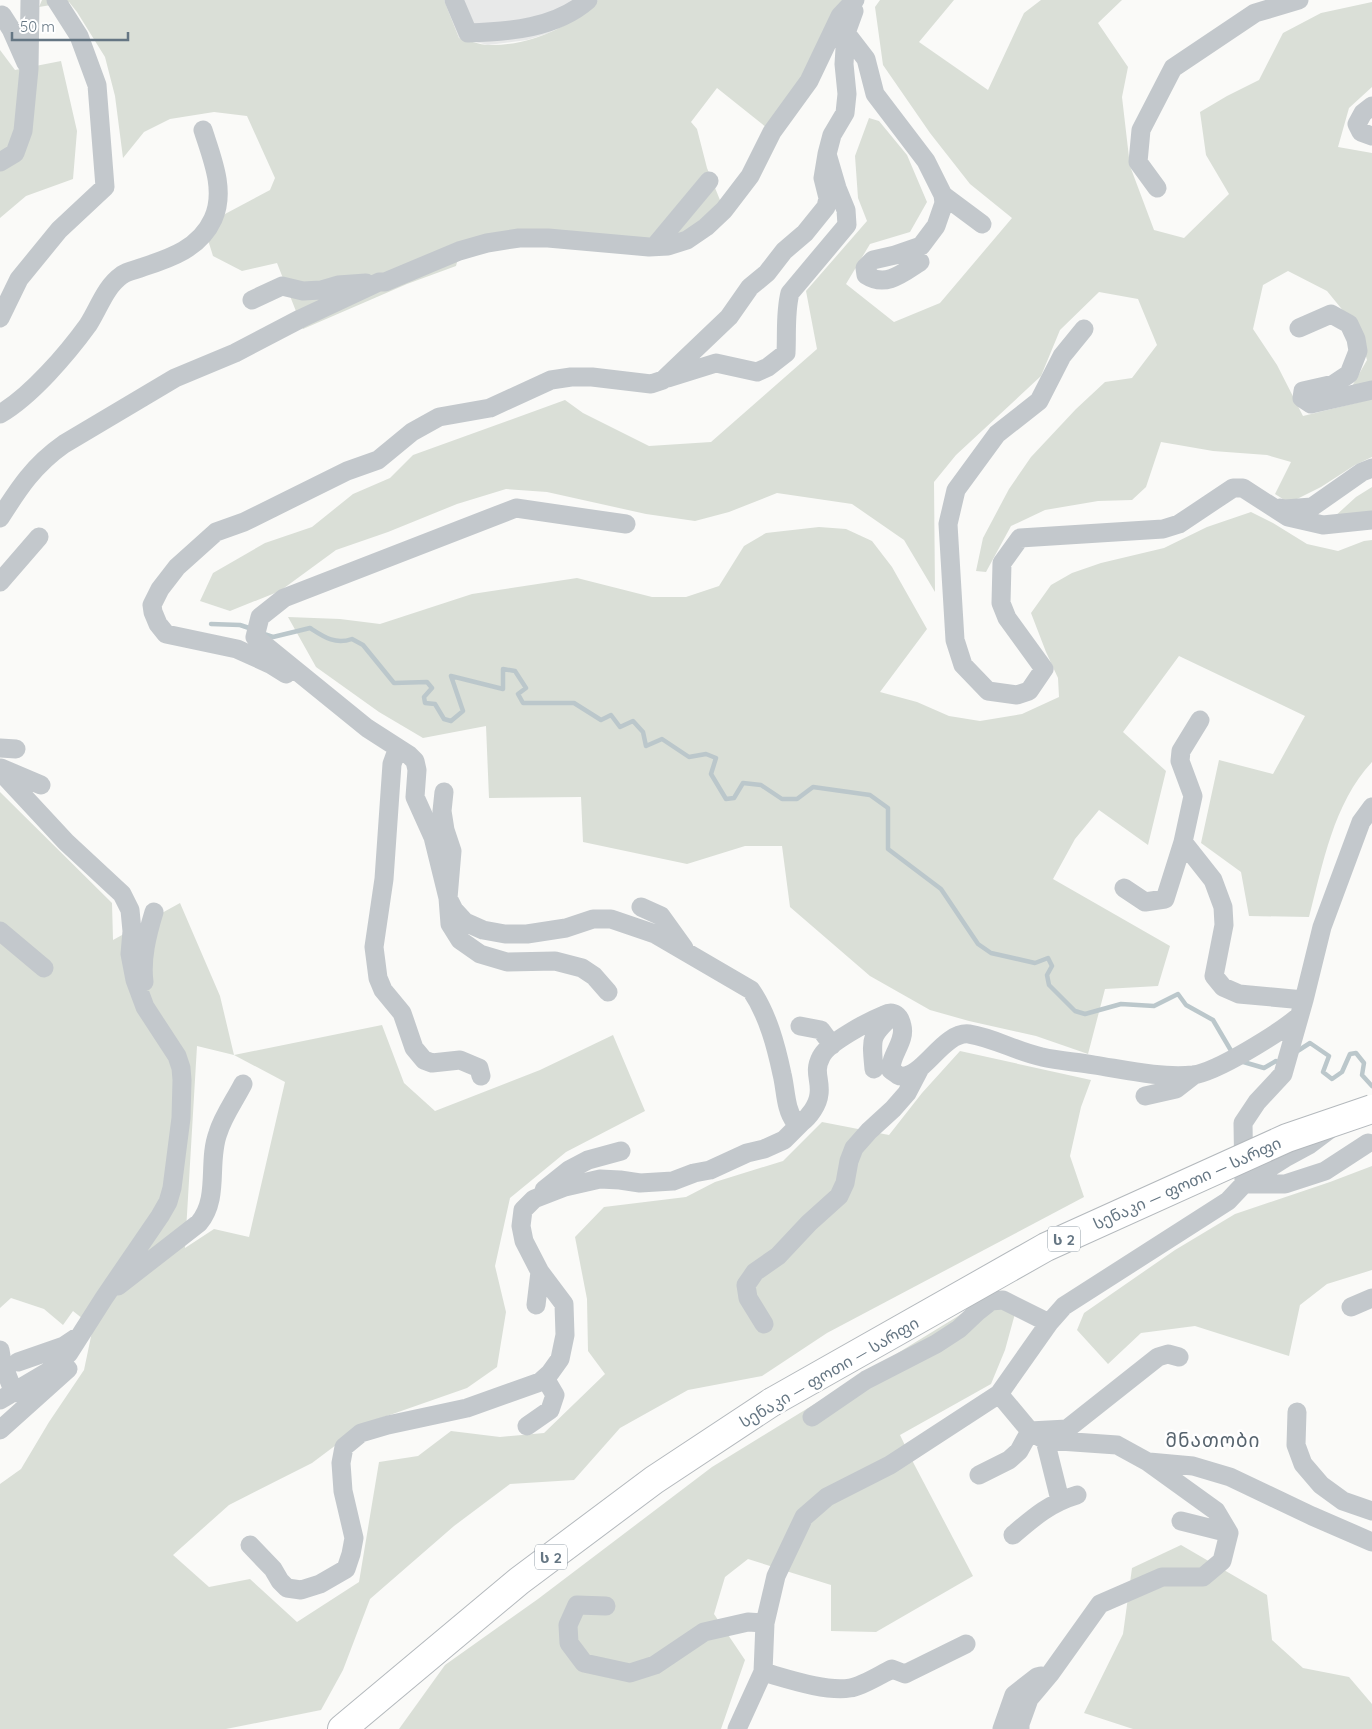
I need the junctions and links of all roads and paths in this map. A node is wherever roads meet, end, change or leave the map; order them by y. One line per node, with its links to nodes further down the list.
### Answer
1 (30, 0): 9 (street)
2 (56, 0): 23 (street)
3 (454, 0): 4 (street)
4 (588, 0)
5 (856, 0): 8 (street); 19 (street)
6 (1299, 0): 16 (street)
7 (2, 15): 9 (street)
8 (846, 33): 13 (street); 17 (street)
9 (28, 69): 14 (street)
10 (1372, 106): 12 (street)
11 (203, 130): 28 (street)
12 (1372, 136)
13 (827, 154): 26 (street); 26 (street)
14 (0, 162)
15 (709, 181): 19 (street)
16 (1157, 188)
17 (943, 195): 18 (street); 20 (street)
18 (982, 224)
19 (654, 246): 21 (street)
20 (920, 262)
21 (379, 282): 22 (street); 31 (street)
22 (252, 300)
23 (0, 318)
24 (1298, 328): 27 (street)
25 (1084, 329): 30 (street)
26 (663, 380): 36 (street)
27 (1372, 390)
28 (0, 414)
29 (1372, 468): 30 (street)
30 (1269, 504): 32 (street)
31 (0, 518)
32 (1372, 520)
33 (626, 524): 36 (street)
34 (39, 537): 35 (street)
35 (0, 582)
36 (344, 711): 38 (street)
37 (1200, 720): 43 (street)
38 (402, 751): 45 (street); 60 (street)
39 (0, 769): 40 (street); 54 (street)
40 (41, 785)
41 (444, 792): 45 (street)
42 (1372, 807): 52 (street)
43 (1183, 842): 44 (street); 52 (street)
44 (1124, 888)
45 (448, 898): 49 (street); 51 (street)
46 (641, 907): 49 (street)
47 (154, 912): 54 (street)
48 (0, 931): 50 (street)
49 (685, 951): 65 (street)
50 (44, 968)
51 (608, 992)
52 (1301, 1008): 59 (street); 68 (street)
53 (894, 1013): 56 (street); 57 (street); 58 (street)
54 (154, 1022): 71 (street)
55 (800, 1026): 56 (street)
56 (832, 1045): 65 (street)
57 (920, 1068): 59 (street); 76 (street)
58 (874, 1069)
59 (1194, 1074): 62 (street)
60 (481, 1076)
61 (243, 1084): 71 (street)
62 (1145, 1096)
63 (1372, 1098): 68 (street)
64 (1372, 1109): 105 (highway, სენაკი — ფოთი — სარფი / ს 2, bridge)
65 (801, 1123): 69 (street)
66 (1368, 1143): 68 (street)
67 (621, 1151): 69 (street)
68 (1244, 1184): 75 (street)
69 (534, 1199): 70 (street)
70 (540, 1272): 73 (street); 82 (street)
71 (104, 1298): 77 (street)
72 (1372, 1298): 74 (street)
73 (536, 1305)
74 (1351, 1307)
75 (1049, 1323): 83 (street); 86 (street)
76 (764, 1324)
77 (81, 1335): 79 (street); 81 (street)
78 (0, 1350): 84 (street)
79 (69, 1353): 84 (street); 88 (street)
80 (1179, 1357): 89 (street)
81 (18, 1362)
82 (545, 1378): 87 (street); 99 (street)
83 (999, 1394): 89 (street); 101 (street)
84 (5, 1395)
85 (1297, 1412): 92 (street)
86 (812, 1417)
87 (526, 1426)
88 (0, 1430)
89 (1038, 1435): 90 (street); 91 (street); 97 (street)
90 (1148, 1462): 95 (street); 96 (street)
91 (980, 1475)
92 (1344, 1501): 93 (street); 95 (street)
93 (1372, 1511)
94 (1181, 1521): 96 (street)
95 (1331, 1525): 98 (street)
96 (1229, 1533): 104 (street)
97 (1013, 1535)
98 (1372, 1542)
99 (250, 1545)
100 (606, 1606): 101 (street)
101 (765, 1623): 103 (street)
102 (966, 1644): 103 (street)
103 (763, 1672): 106 (street)
104 (1050, 1674): 107 (street); 108 (street)
105 (342, 1729)
106 (737, 1729)
107 (1002, 1729)
108 (1020, 1729)

